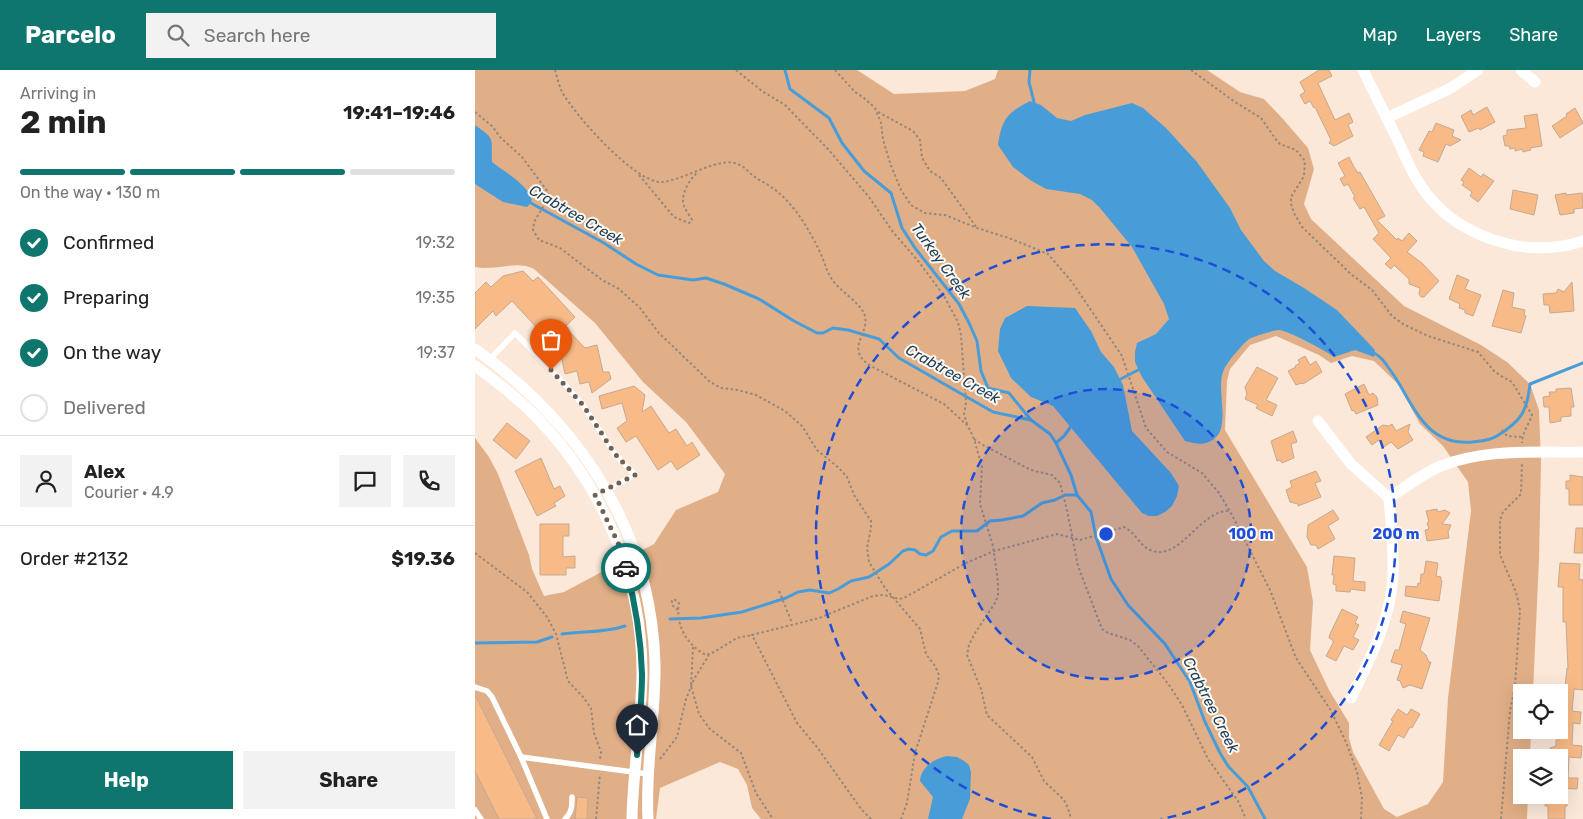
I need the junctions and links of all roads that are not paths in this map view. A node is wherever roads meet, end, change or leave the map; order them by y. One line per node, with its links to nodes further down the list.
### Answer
1 (1363, 70): 5 (street)
2 (1477, 70): 5 (street)
3 (1521, 70): 4 (street)
4 (1535, 82)
5 (1387, 118): 6 (street)
6 (1583, 241)
7 (475, 349): 8 (street)
8 (489, 360): 9 (lane); 12 (street); 12 (lane)
9 (478, 368): 13 (street)
10 (1319, 421): 14 (street)
11 (1583, 452): 14 (street)
12 (607, 489): 13 (lane); 19 (street)
13 (595, 495): 18 (street)
14 (1389, 498): 16 (street)
15 (475, 688): 17 (lane)
16 (1351, 698)
17 (521, 758): 18 (lane); 23 (lane)
18 (635, 772): 19 (lane); 25 (street)
19 (648, 774): 26 (street)
20 (572, 797): 24 (lane)
21 (475, 810): 22 (lane)
22 (481, 819)
23 (547, 819)
24 (565, 819)
25 (633, 819)
26 (648, 819)

